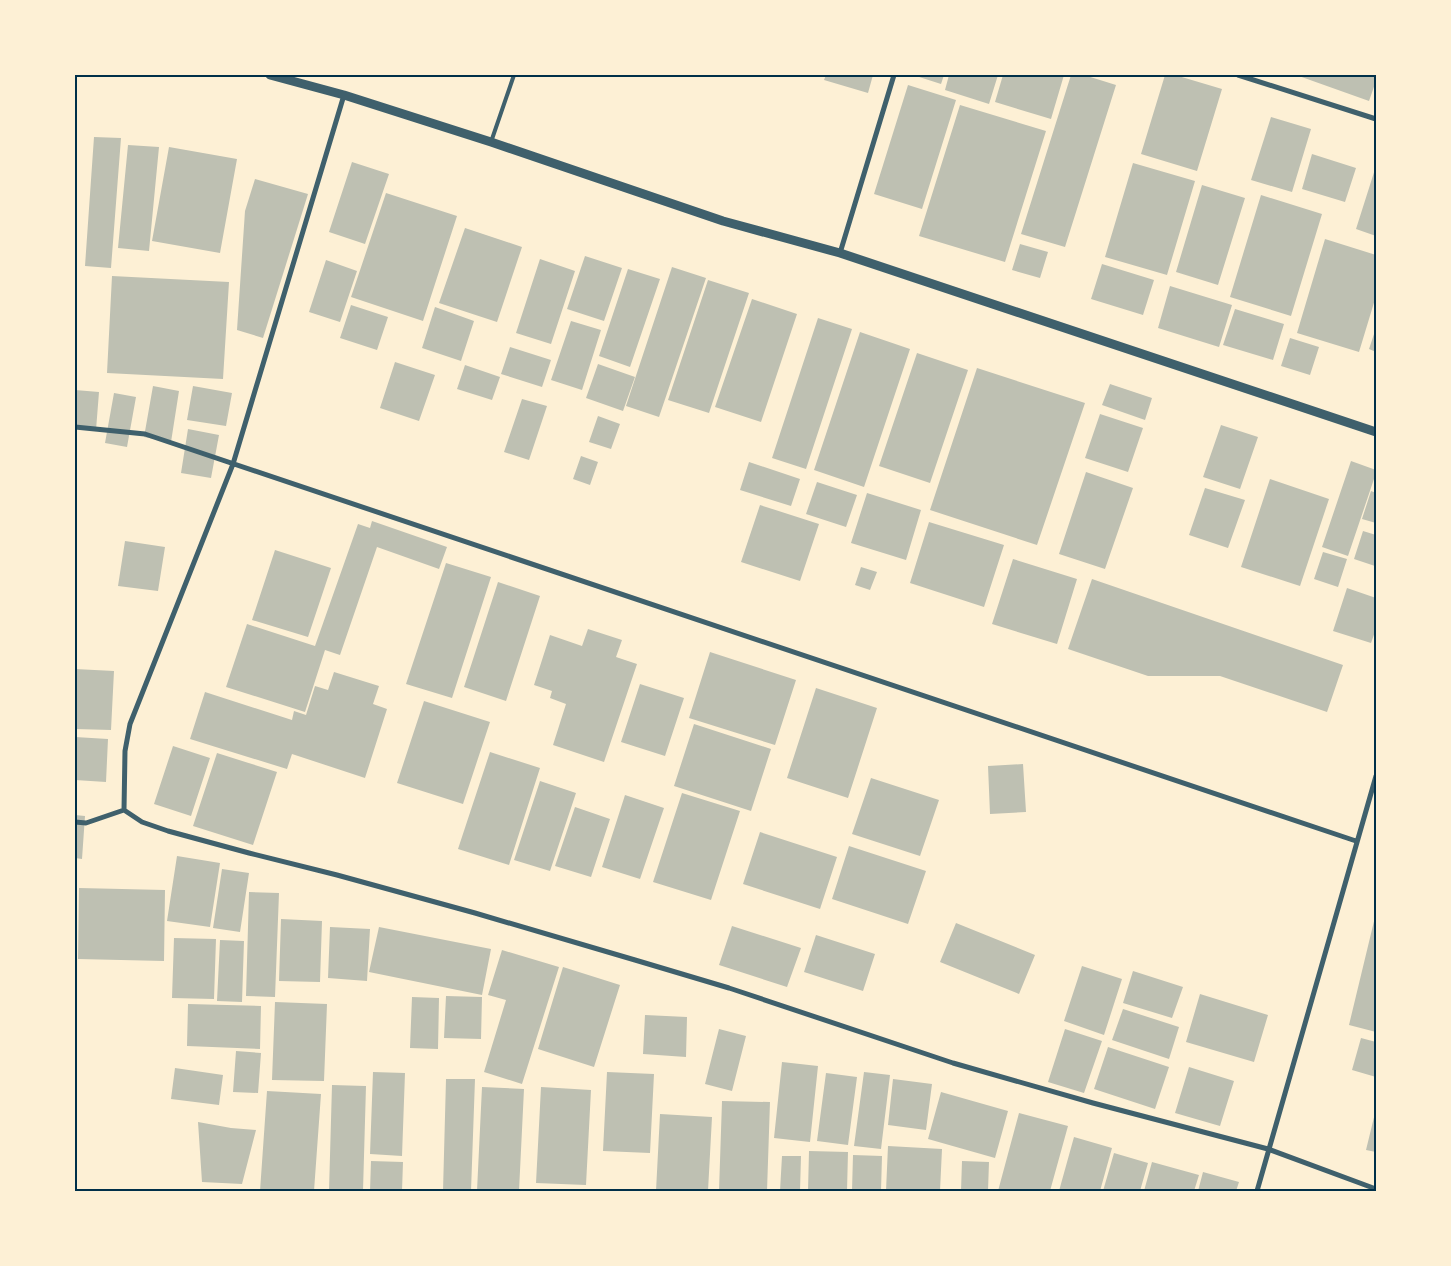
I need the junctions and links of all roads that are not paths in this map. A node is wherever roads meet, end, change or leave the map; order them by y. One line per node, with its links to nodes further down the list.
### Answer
1 (270, 75): 5 (street)
2 (514, 75): 7 (lane)
3 (894, 75): 8 (street)
4 (1238, 75): 6 (street)
5 (344, 95): 7 (street); 11 (street)
6 (1376, 119)
7 (491, 142): 8 (street)
8 (840, 254): 10 (street)
9 (75, 427): 11 (street)
10 (1376, 432)
11 (233, 464): 13 (street); 15 (street)
12 (1376, 776): 15 (street)
13 (124, 810): 14 (street); 16 (street)
14 (75, 822)
15 (1356, 841): 16 (street)
16 (1268, 1149): 17 (street); 18 (street)
17 (1376, 1188)
18 (1257, 1191)

